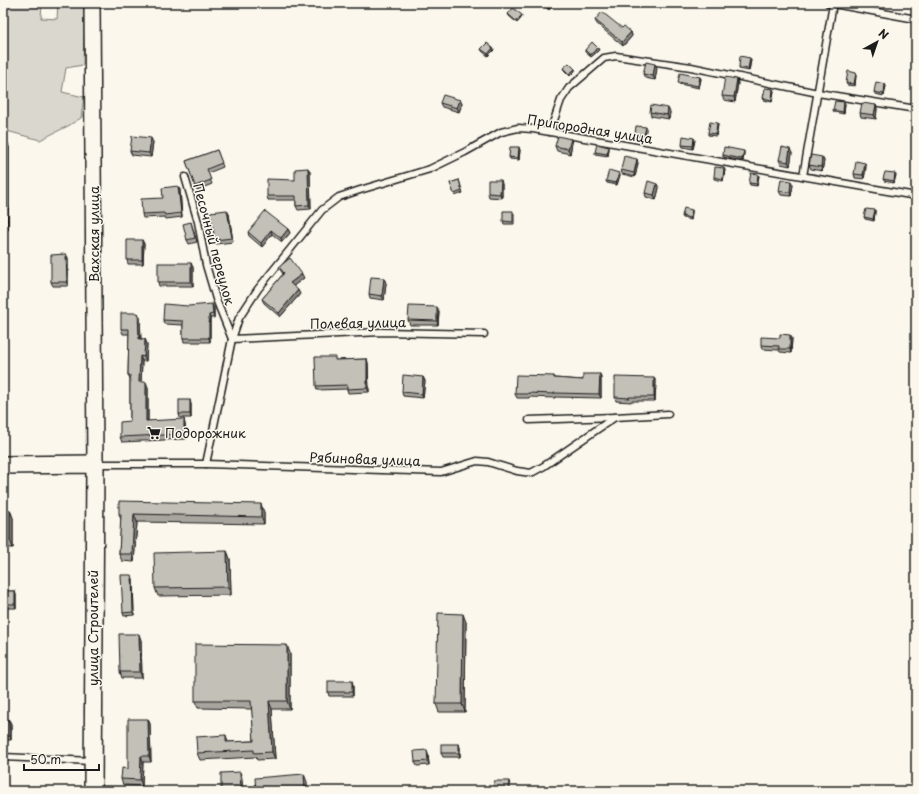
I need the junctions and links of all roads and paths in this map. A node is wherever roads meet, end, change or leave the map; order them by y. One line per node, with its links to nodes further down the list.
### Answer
1 (92, 3): 15 (street, Вахская улица)
2 (831, 3): 3 (lane); 4 (lane)
3 (916, 19)
4 (818, 93): 5 (lane); 6 (lane); 7 (lane)
5 (916, 110)
6 (550, 132): 7 (lane, Пригородная улица); 11 (lane, Пригородная улица)
7 (804, 176): 9 (lane, Пригородная улица)
8 (185, 177): 11 (lane, Песочный переулок)
9 (916, 196)
10 (484, 334): 11 (lane, Полевая улица)
11 (232, 339): 16 (lane, Пригородная улица)
12 (668, 414): 13 (lane)
13 (615, 417): 14 (lane); 16 (lane, Рябиновая улица)
14 (529, 420)
15 (95, 464): 16 (lane, Рябиновая улица); 17 (main road); 19 (main road, улица Строителей)
16 (206, 464)
17 (3, 465)
18 (3, 757): 19 (lane)
19 (92, 761): 20 (main road, улица Строителей)
20 (93, 791)

